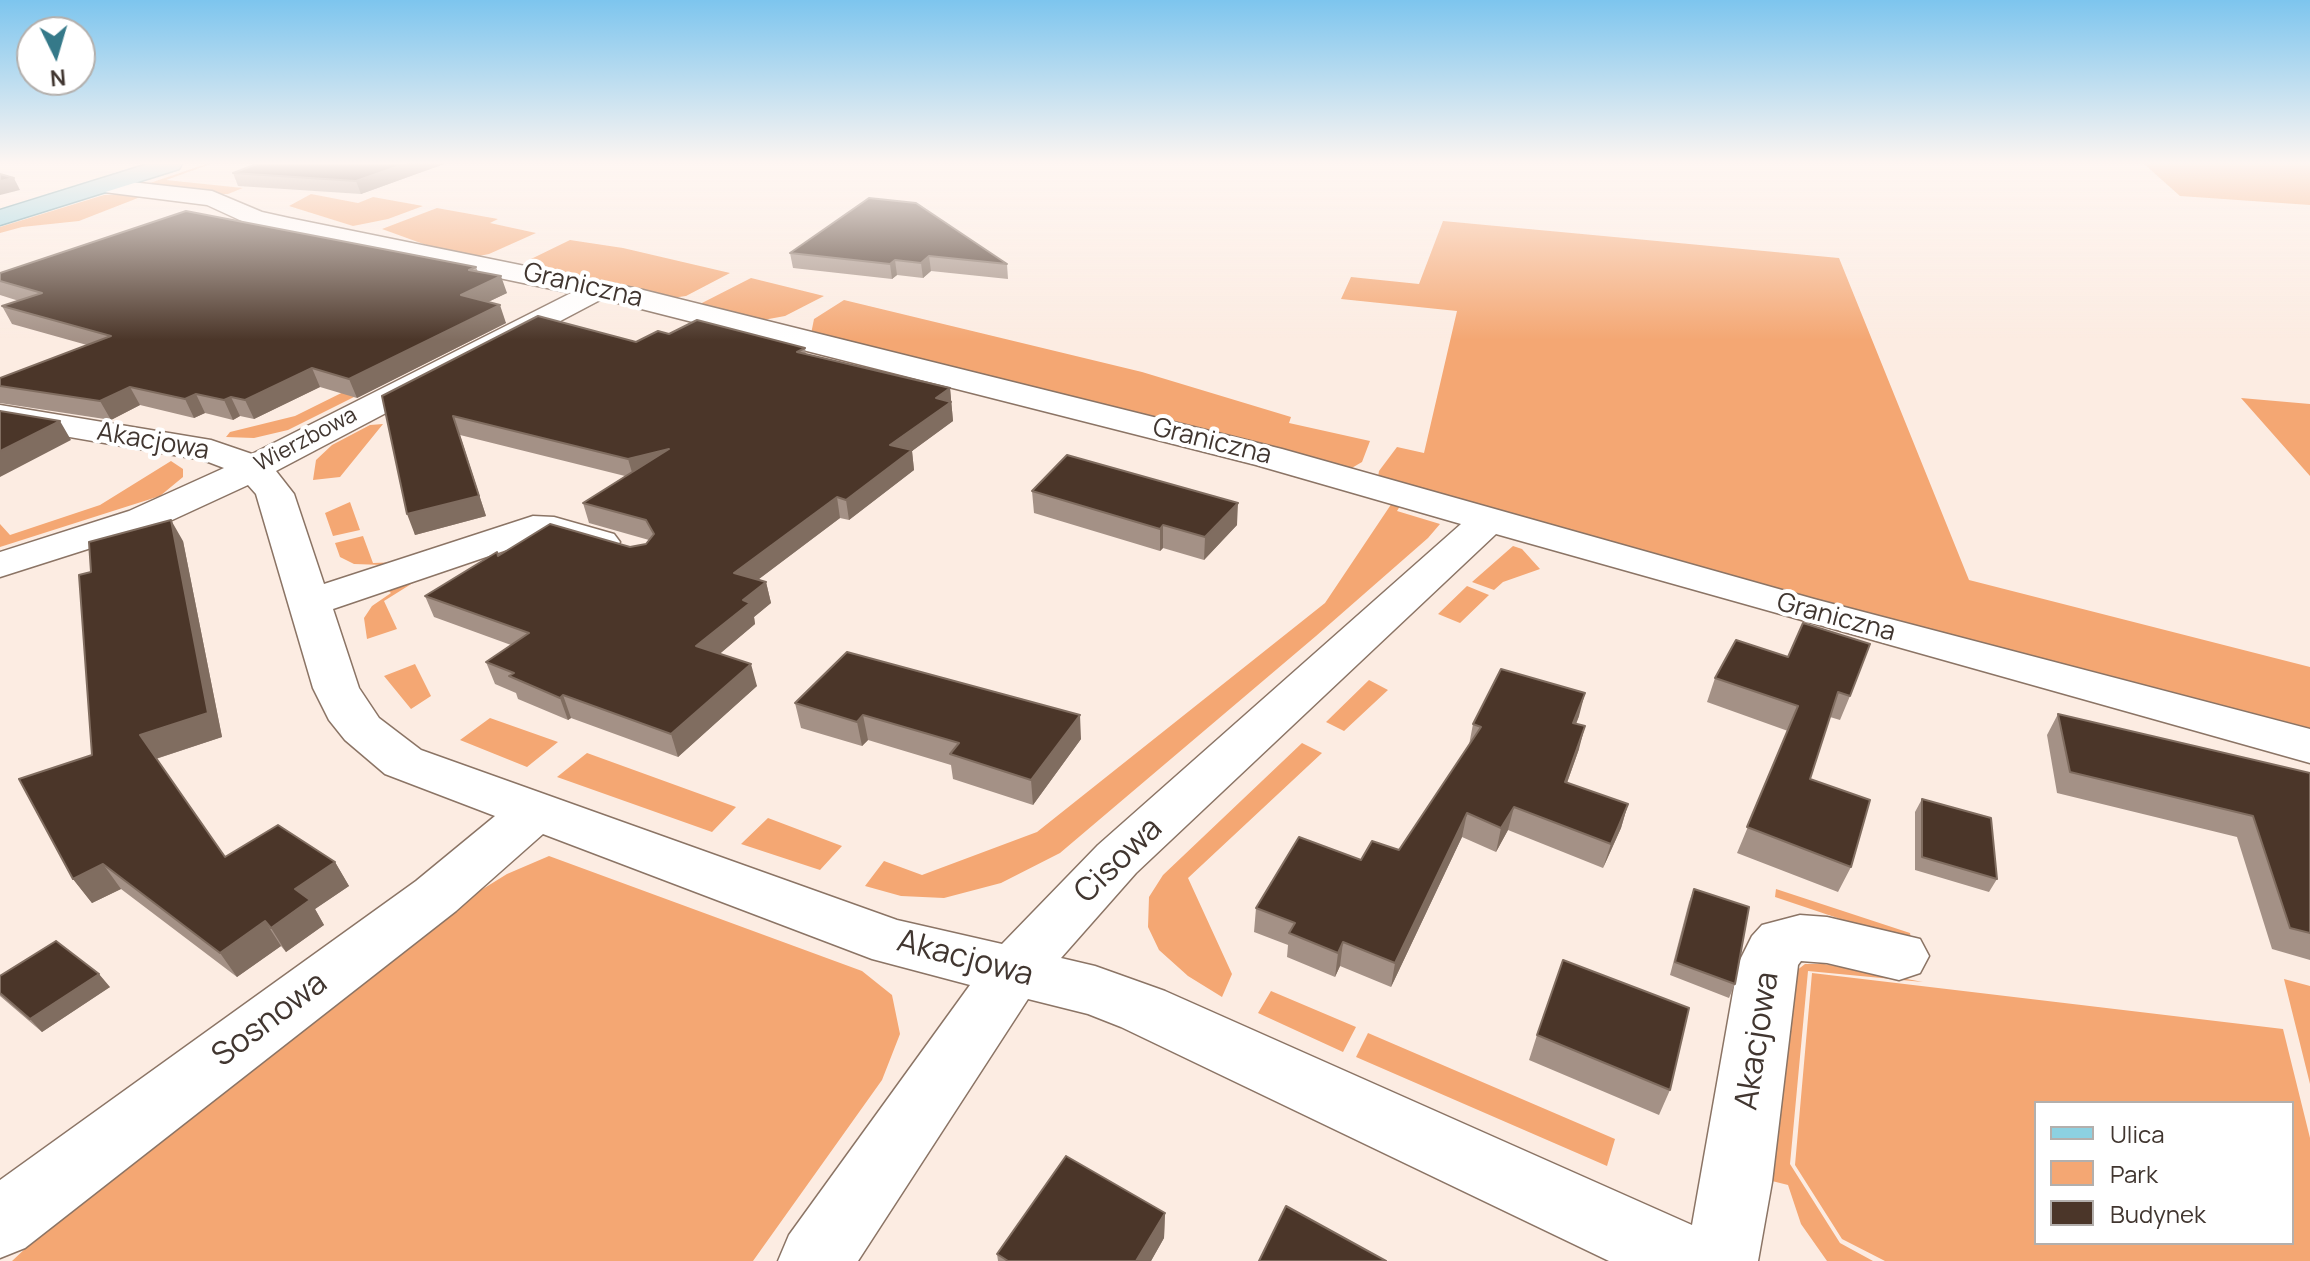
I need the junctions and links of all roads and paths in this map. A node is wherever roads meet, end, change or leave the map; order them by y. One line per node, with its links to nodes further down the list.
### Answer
1 (276, 223): 2 (street, Graniczna)
2 (600, 289): 4 (street, Wierzbowa); 5 (street, Graniczna)
3 (0, 415): 4 (street, Akacjowa)
4 (251, 469): 7 (street, Wierzbowa); 8 (street, Akacjowa)
5 (1488, 520): 9 (street, Graniczna); 12 (street, Cisowa)
6 (637, 553): 8 (street)
7 (0, 565)
8 (311, 602): 10 (street, Akacjowa)
9 (2310, 746)
10 (535, 811): 12 (street, Akacjowa); 13 (street, Sosnowa)
11 (1899, 956): 16 (street, Akacjowa)
12 (1013, 973): 14 (street, Cisowa); 15 (street, Akacjowa)
13 (0, 1223)
14 (815, 1261)
15 (1689, 1261)
16 (1721, 1261)

